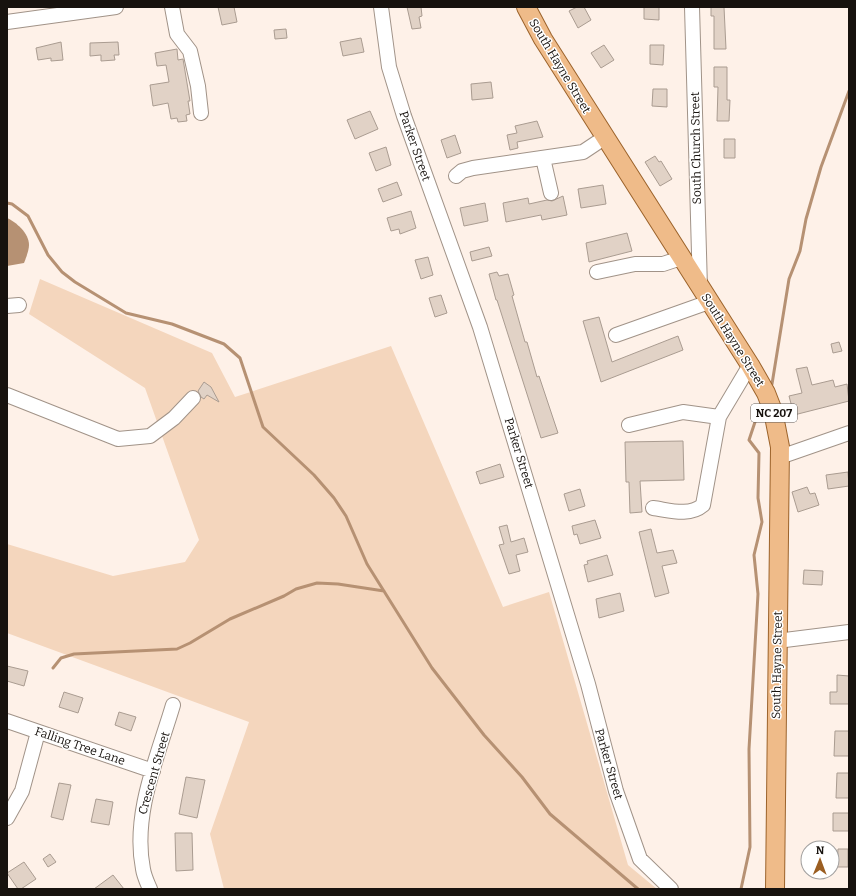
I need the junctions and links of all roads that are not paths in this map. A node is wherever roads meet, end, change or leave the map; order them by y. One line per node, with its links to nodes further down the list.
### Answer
1 (116, 7): 6 (street)
2 (172, 7): 7 (street)
3 (381, 7): 32 (street, Parker Street)
4 (526, 7): 8 (main road, South Hayne Street / NC 207)
5 (692, 7): 14 (street, South Church Street)
6 (7, 22)
7 (201, 112)
8 (604, 138): 9 (street); 12 (main road, South Hayne Street / NC 207)
9 (543, 158): 10 (street); 11 (street)
10 (456, 176)
11 (550, 193)
12 (681, 258): 13 (street); 14 (main road, South Hayne Street / NC 207)
13 (597, 272)
14 (704, 295): 15 (street); 16 (main road, South Hayne Street / NC 207)
15 (616, 335)
16 (750, 365): 19 (street); 22 (main road, South Hayne Street / NC 207)
17 (7, 395): 18 (street)
18 (193, 398)
19 (719, 417): 20 (street); 23 (street)
20 (629, 425)
21 (849, 433): 22 (street)
22 (780, 457): 25 (main road, South Hayne Street / NC 207)
23 (653, 508)
24 (849, 632): 25 (street)
25 (777, 641): 33 (main road, South Hayne Street / NC 207)
26 (173, 704): 29 (street, Crescent Street)
27 (7, 721): 28 (street, Falling Tree Lane)
28 (38, 732): 29 (street, Falling Tree Lane); 30 (street)
29 (154, 771): 31 (street, Crescent Street)
30 (7, 818)
31 (150, 889)
32 (671, 889)
33 (775, 889)

